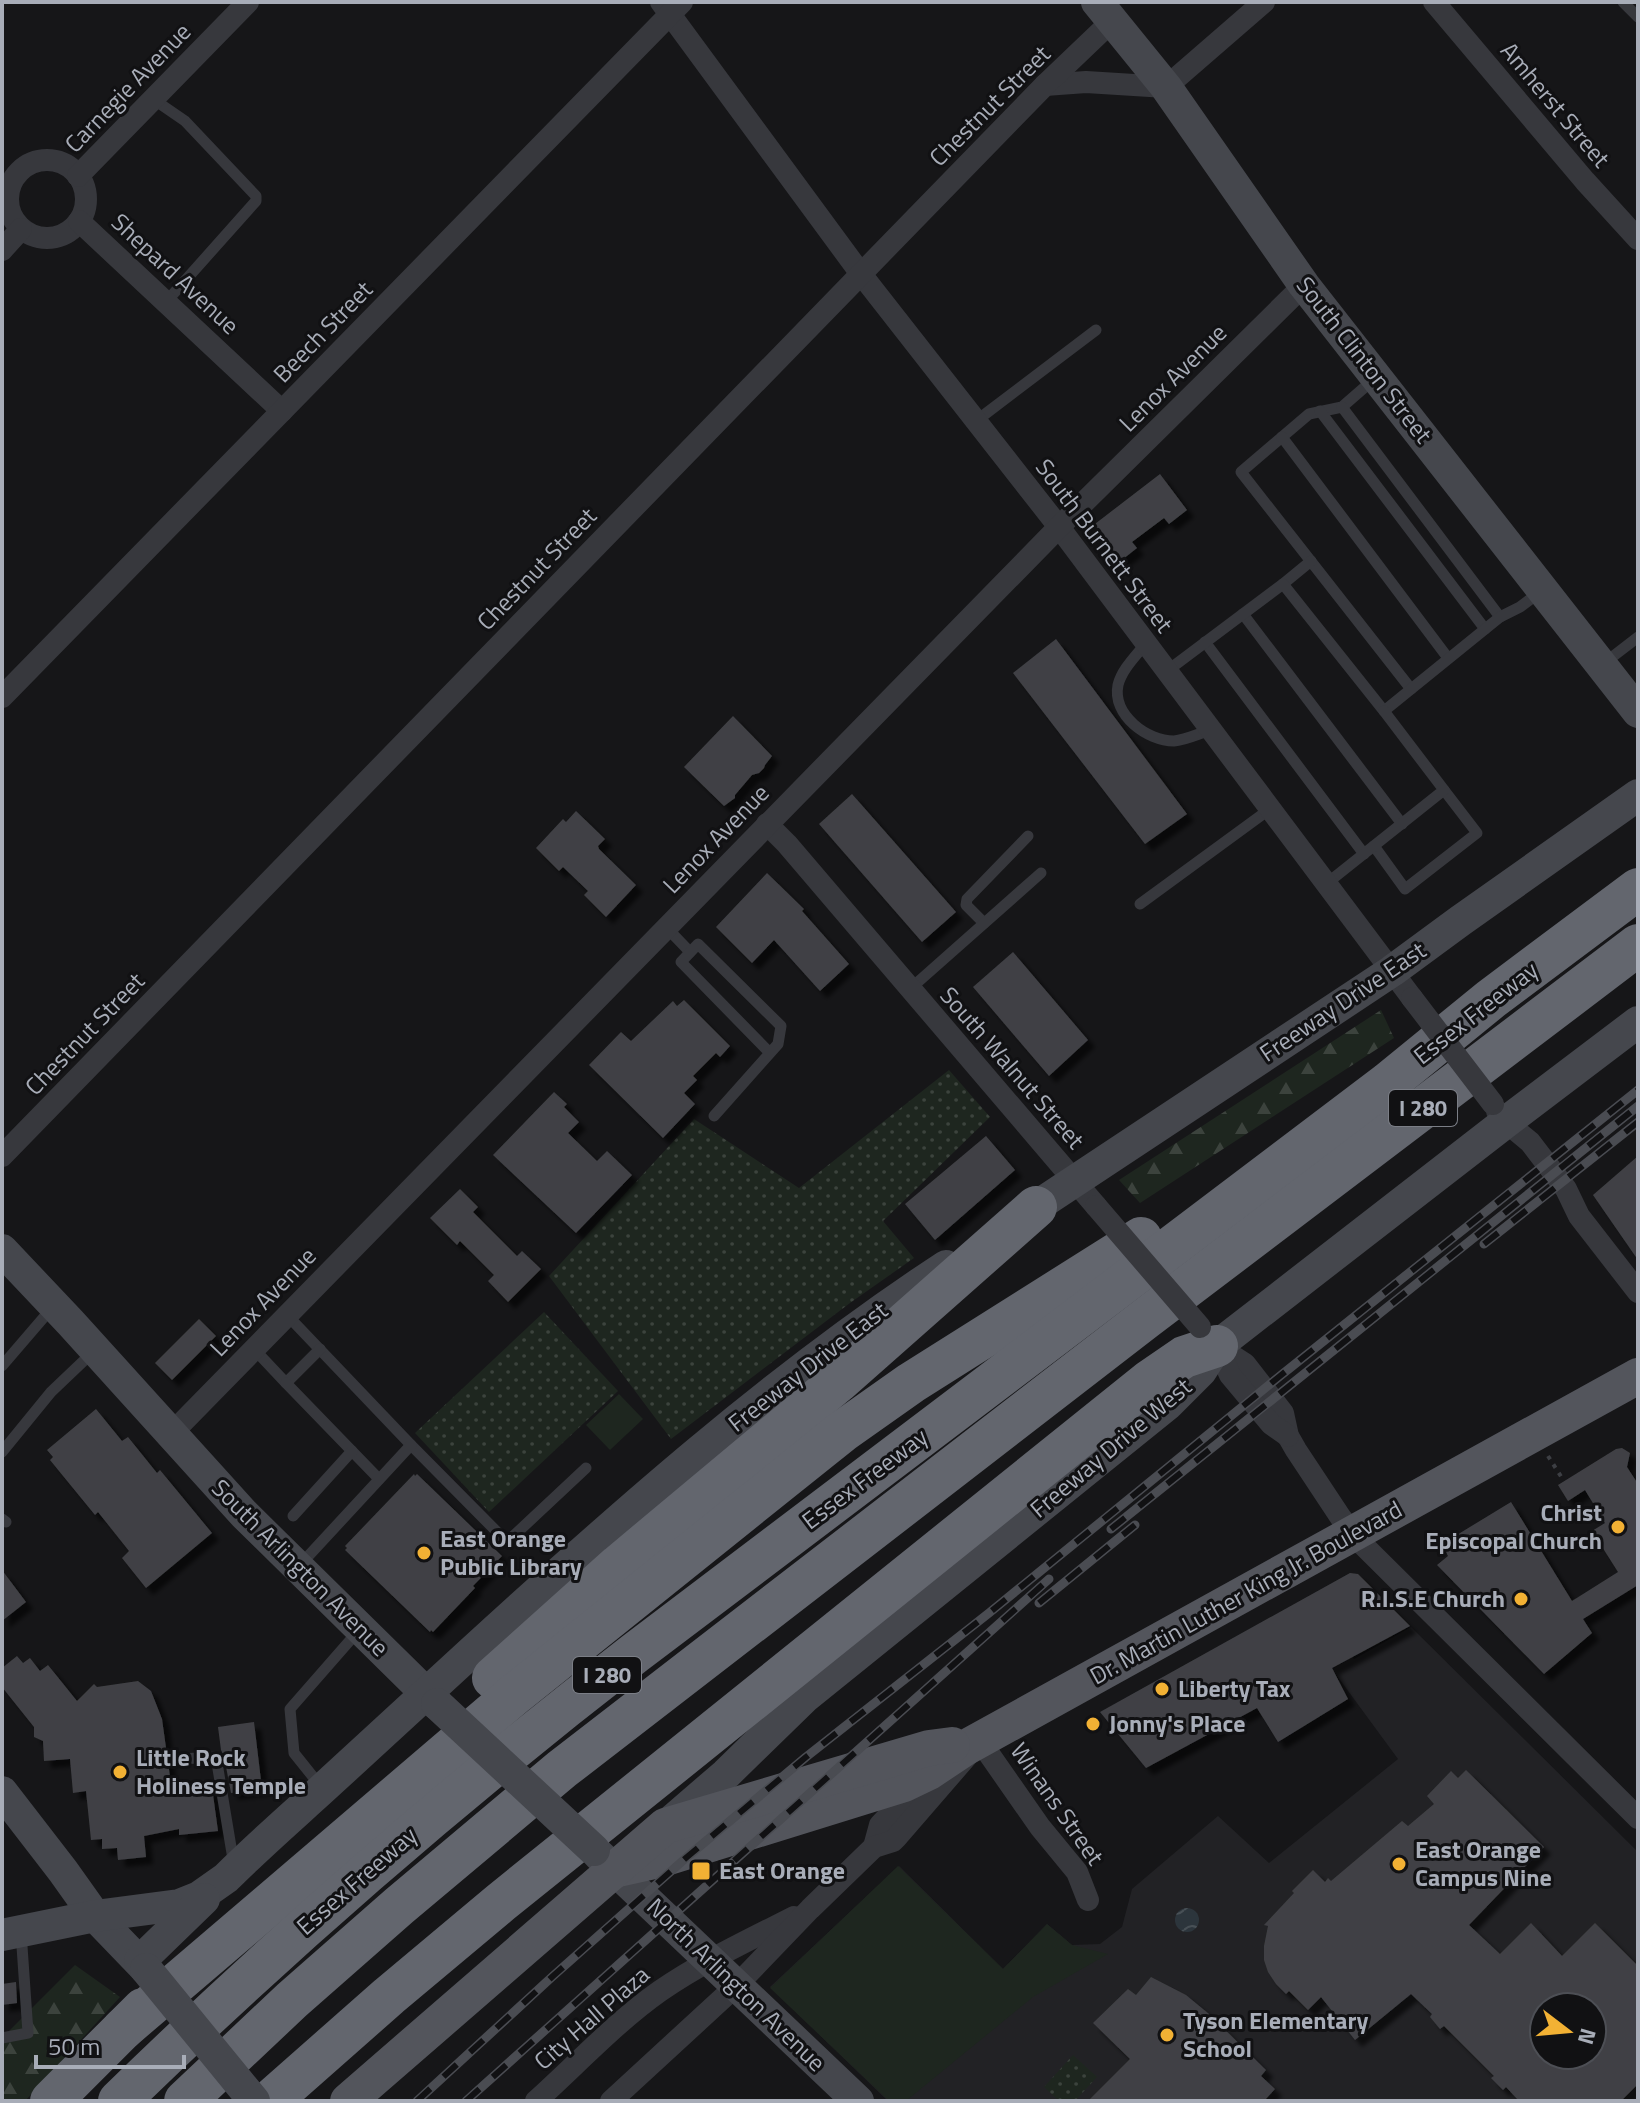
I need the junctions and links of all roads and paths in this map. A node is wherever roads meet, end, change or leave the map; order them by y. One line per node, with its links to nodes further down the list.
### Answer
1 (248, 2): 10 (street, Carnegie Avenue)
2 (1264, 2): 9 (street)
3 (1434, 2): 15 (street, Amherst Street)
4 (1623, 2): 7 (lane)
5 (671, 6): 17 (street, South Burnett Street); 23 (street, Beech Street)
6 (1105, 12): 8 (street, Chestnut Street); 9 (main road, South Clinton Street)
7 (1638, 17)
8 (1045, 85): 9 (street); 17 (street, Chestnut Street)
9 (1166, 87): 18 (main road, South Clinton Street)
10 (153, 99): 12 (street, Carnegie Avenue); 19 (lane)
11 (8, 172): 12 (street); 14 (street)
12 (78, 176): 13 (street)
13 (79, 221): 14 (street, Shepard Avenue); 19 (street, Shepard Avenue)
14 (21, 229): 16 (street)
15 (1638, 239)
16 (2, 250)
17 (861, 274): 25 (street, South Burnett Street); 67 (street, Chestnut Street)
18 (1304, 285): 21 (main road, South Clinton Street); 27 (street, Lenox Avenue)
19 (166, 302): 23 (street, Shepard Avenue)
20 (1096, 330): 25 (lane)
21 (1376, 377): 22 (lane); 30 (main road, South Clinton Street)
22 (1342, 407): 24 (lane); 32 (lane)
23 (282, 411): 41 (street, Beech Street)
24 (1320, 411): 26 (lane); 33 (lane)
25 (976, 421): 27 (street, South Burnett Street)
26 (1282, 437): 28 (lane); 37 (lane)
27 (1059, 527): 36 (street, South Burnett Street); 48 (street, Lenox Avenue)
28 (1311, 561): 29 (lane); 40 (lane)
29 (1283, 584): 31 (lane); 42 (lane)
30 (1543, 589): 32 (lane); 38 (main road, South Clinton Street)
31 (1243, 614): 35 (lane); 49 (lane)
32 (1500, 617): 33 (lane)
33 (1485, 629): 37 (lane)
34 (1638, 637): 38 (lane)
35 (1205, 642): 39 (lane); 51 (lane)
36 (1146, 643): 39 (street, South Burnett Street); 44 (lane)
37 (1448, 658): 40 (lane)
38 (1602, 665): 43 (main road, South Clinton Street)
39 (1167, 671): 44 (street, South Burnett Street)
40 (1411, 689): 42 (lane)
41 (2, 697)
42 (1384, 711): 45 (lane)
43 (1638, 712)
44 (1211, 730): 47 (street, South Burnett Street)
45 (1444, 790): 49 (lane); 51 (lane)
46 (1638, 795): 60 (main road, Freeway Drive East)
47 (1270, 809): 53 (street, South Burnett Street); 55 (lane)
48 (767, 824): 57 (street, Lenox Avenue); 61 (street, South Walnut Street)
49 (1402, 824): 51 (lane)
50 (1028, 836): 56 (lane)
51 (1369, 850): 53 (lane)
52 (1041, 873): 56 (lane)
53 (1326, 884): 60 (street, South Burnett Street)
54 (1638, 889): 64 (highway, Essex Freeway / I 280)
55 (1140, 904)
56 (984, 923): 61 (lane)
57 (666, 927): 59 (lane); 73 (street, Lenox Avenue)
58 (1638, 945): 115 (highway, Essex Freeway / I 280)
59 (690, 952): 63 (lane); 63 (lane)
60 (1392, 971): 65 (street, South Burnett Street, bridge); 68 (main road, Freeway Drive East)
61 (910, 989): 68 (street, South Walnut Street)
62 (1638, 1022): 65 (main road, Freeway Drive West)
63 (770, 1053): 66 (lane)
64 (1388, 1083): 111 (highway); 114 (highway, Essex Freeway / I 280)
65 (1499, 1113): 71 (street, South Burnett Street); 74 (main road, Freeway Drive West)
66 (714, 1116)
67 (2, 1156)
68 (1075, 1181): 69 (main road, Freeway Drive East); 74 (street, South Walnut Street, bridge)
69 (1036, 1207): 93 (main road, Freeway Drive East); 111 (highway)
70 (2, 1250): 72 (main road, South Arlington Avenue)
71 (1638, 1292)
72 (54, 1305): 77 (main road, South Arlington Avenue); 78 (lane)
73 (287, 1315): 75 (street, Lenox Avenue); 76 (lane)
74 (1209, 1336): 90 (street, South Walnut Street); 100 (main road, Freeway Drive West); 117 (highway)
75 (254, 1349): 80 (lane); 81 (street, Lenox Avenue)
76 (320, 1349): 80 (lane); 82 (lane)
77 (95, 1350): 81 (main road, South Arlington Avenue); 84 (lane)
78 (2, 1366)
79 (1637, 1378): 90 (main road, Dr. Martin Luther King Jr. Boulevard)
80 (286, 1383): 83 (lane)
81 (171, 1434): 91 (main road, South Arlington Avenue)
82 (411, 1445): 86 (lane); 88 (lane)
83 (352, 1451): 88 (lane); 89 (lane)
84 (2, 1452)
85 (1548, 1456): 87 (path)
86 (586, 1468)
87 (1562, 1478)
88 (379, 1479): 91 (lane)
89 (293, 1516)
90 (1353, 1534): 94 (main road, Dr. Martin Luther King Jr. Boulevard); 99 (street, South Walnut Street)
91 (297, 1567): 92 (main road, South Arlington Avenue)
92 (360, 1629): 93 (main road, South Arlington Avenue); 97 (lane)
93 (431, 1698): 97 (main road, Freeway Drive East); 102 (main road, South Arlington Avenue, bridge)
94 (980, 1741): 96 (main road, Dr. Martin Luther King Jr. Boulevard); 100 (main road, Dr. Martin Luther King Jr. Boulevard); 101 (street, City Hall Plaza); 104 (street, Winans Street)
95 (180, 1759): 103 (lane)
96 (929, 1772): 101 (street, City Hall Plaza); 102 (main road, Dr. Martin Luther King Jr. Boulevard)
97 (323, 1789): 103 (main road, Freeway Drive East)
98 (2, 1792): 106 (main road)
99 (1638, 1818)
100 (665, 1826): 102 (main road, Dr. Martin Luther King Jr. Boulevard)
101 (874, 1847): 105 (street, City Hall Plaza)
102 (604, 1860): 108 (main road, North Arlington Avenue); 118 (main road, Dr. Martin Luther King Jr. Boulevard)
103 (230, 1874): 106 (main road, Freeway Drive East); 109 (main road)
104 (1088, 1900)
105 (810, 1909): 108 (street, City Hall Plaza); 110 (street, City Hall Plaza)
106 (95, 1916): 107 (main road, Freeway Drive East); 109 (main road)
107 (11, 1933): 112 (lane)
108 (709, 1960): 110 (main road, North Arlington Avenue); 119 (street, City Hall Plaza)
109 (143, 1965): 116 (main road, bridge)
110 (736, 1986): 120 (street, City Hall Plaza); 121 (main road, North Arlington Avenue)
111 (123, 2029): 113 (highway)
112 (2, 2038)
113 (51, 2101)
114 (119, 2101)
115 (185, 2101)
116 (254, 2101)
117 (270, 2101)
118 (348, 2101)
119 (536, 2101)
120 (611, 2101)
121 (858, 2101)

